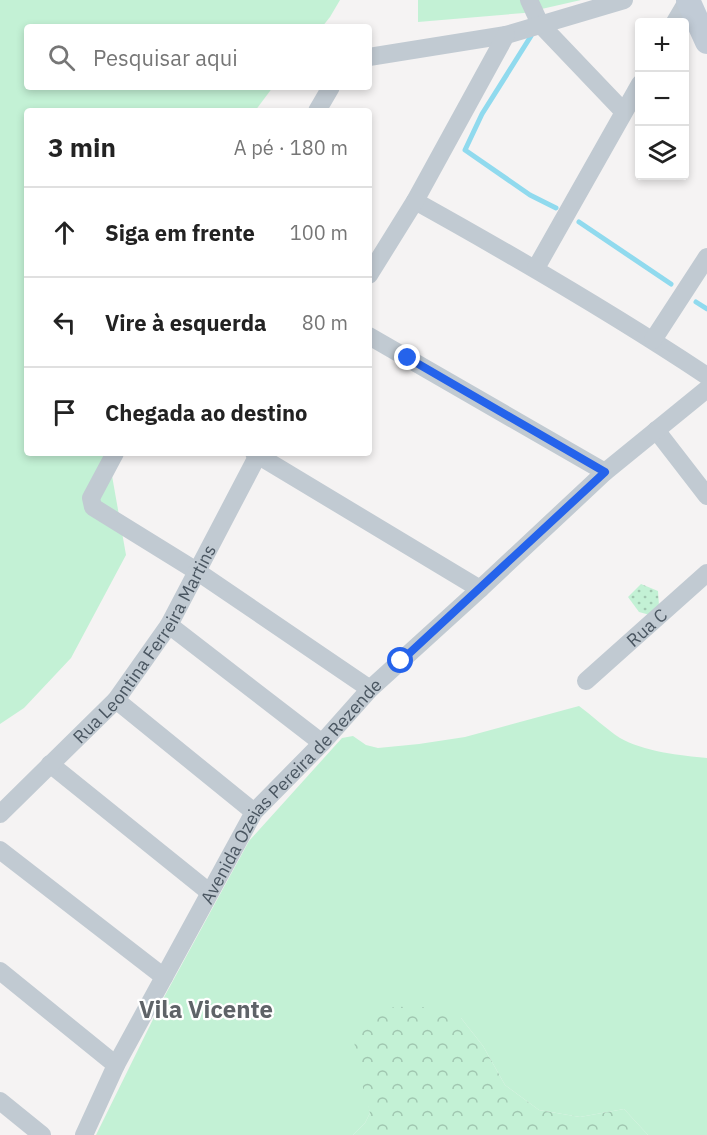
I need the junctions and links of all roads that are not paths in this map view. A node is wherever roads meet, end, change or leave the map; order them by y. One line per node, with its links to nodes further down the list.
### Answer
1 (529, 0): 5 (street)
2 (624, 0): 5 (street)
3 (688, 0): 4 (street); 7 (street)
4 (677, 18)
5 (540, 24): 6 (street); 12 (street)
6 (506, 35): 8 (street); 13 (street)
7 (707, 42)
8 (372, 57)
9 (329, 90): 11 (street)
10 (635, 91): 12 (street)
11 (318, 108)
12 (623, 111): 15 (street)
13 (415, 201): 15 (street); 16 (street)
14 (707, 257): 18 (street)
15 (536, 268): 18 (street)
16 (372, 270)
17 (372, 338): 25 (street)
18 (653, 340): 19 (street)
19 (707, 376)
20 (707, 388): 21 (street, Avenida Ozeias Pereira de Rezende)
21 (656, 430): 25 (street, Avenida Ozeias Pereira de Rezende); 26 (street)
22 (113, 456): 27 (street)
23 (256, 456): 27 (street, Rua Leontina Ferreira Martins)
24 (260, 456): 29 (street)
25 (605, 472): 29 (street, Avenida Ozeias Pereira de Rezende)
26 (707, 495)
27 (198, 572): 30 (street, Rua Leontina Ferreira Martins); 32 (street)
28 (707, 573): 31 (street, Rua C)
29 (480, 589): 32 (street, Avenida Ozeias Pereira de Rezende)
30 (169, 625): 33 (street, Rua Leontina Ferreira Martins); 34 (street)
31 (586, 681)
32 (370, 689): 34 (street, Avenida Ozeias Pereira de Rezende)
33 (116, 700): 35 (street, Rua Leontina Ferreira Martins); 36 (street)
34 (321, 743): 36 (street, Avenida Ozeias Pereira de Rezende)
35 (50, 764): 37 (street, Rua Leontina Ferreira Martins); 39 (street)
36 (255, 812): 39 (street, Avenida Ozeias Pereira de Rezende)
37 (0, 814)
38 (0, 850): 41 (street)
39 (209, 892): 41 (street, Avenida Ozeias Pereira de Rezende)
40 (0, 971): 42 (street)
41 (164, 977): 42 (street, Avenida Ozeias Pereira de Rezende)
42 (116, 1065): 45 (street, Avenida Ozeias Pereira de Rezende)
43 (0, 1101): 44 (street)
44 (42, 1135)
45 (84, 1135)

